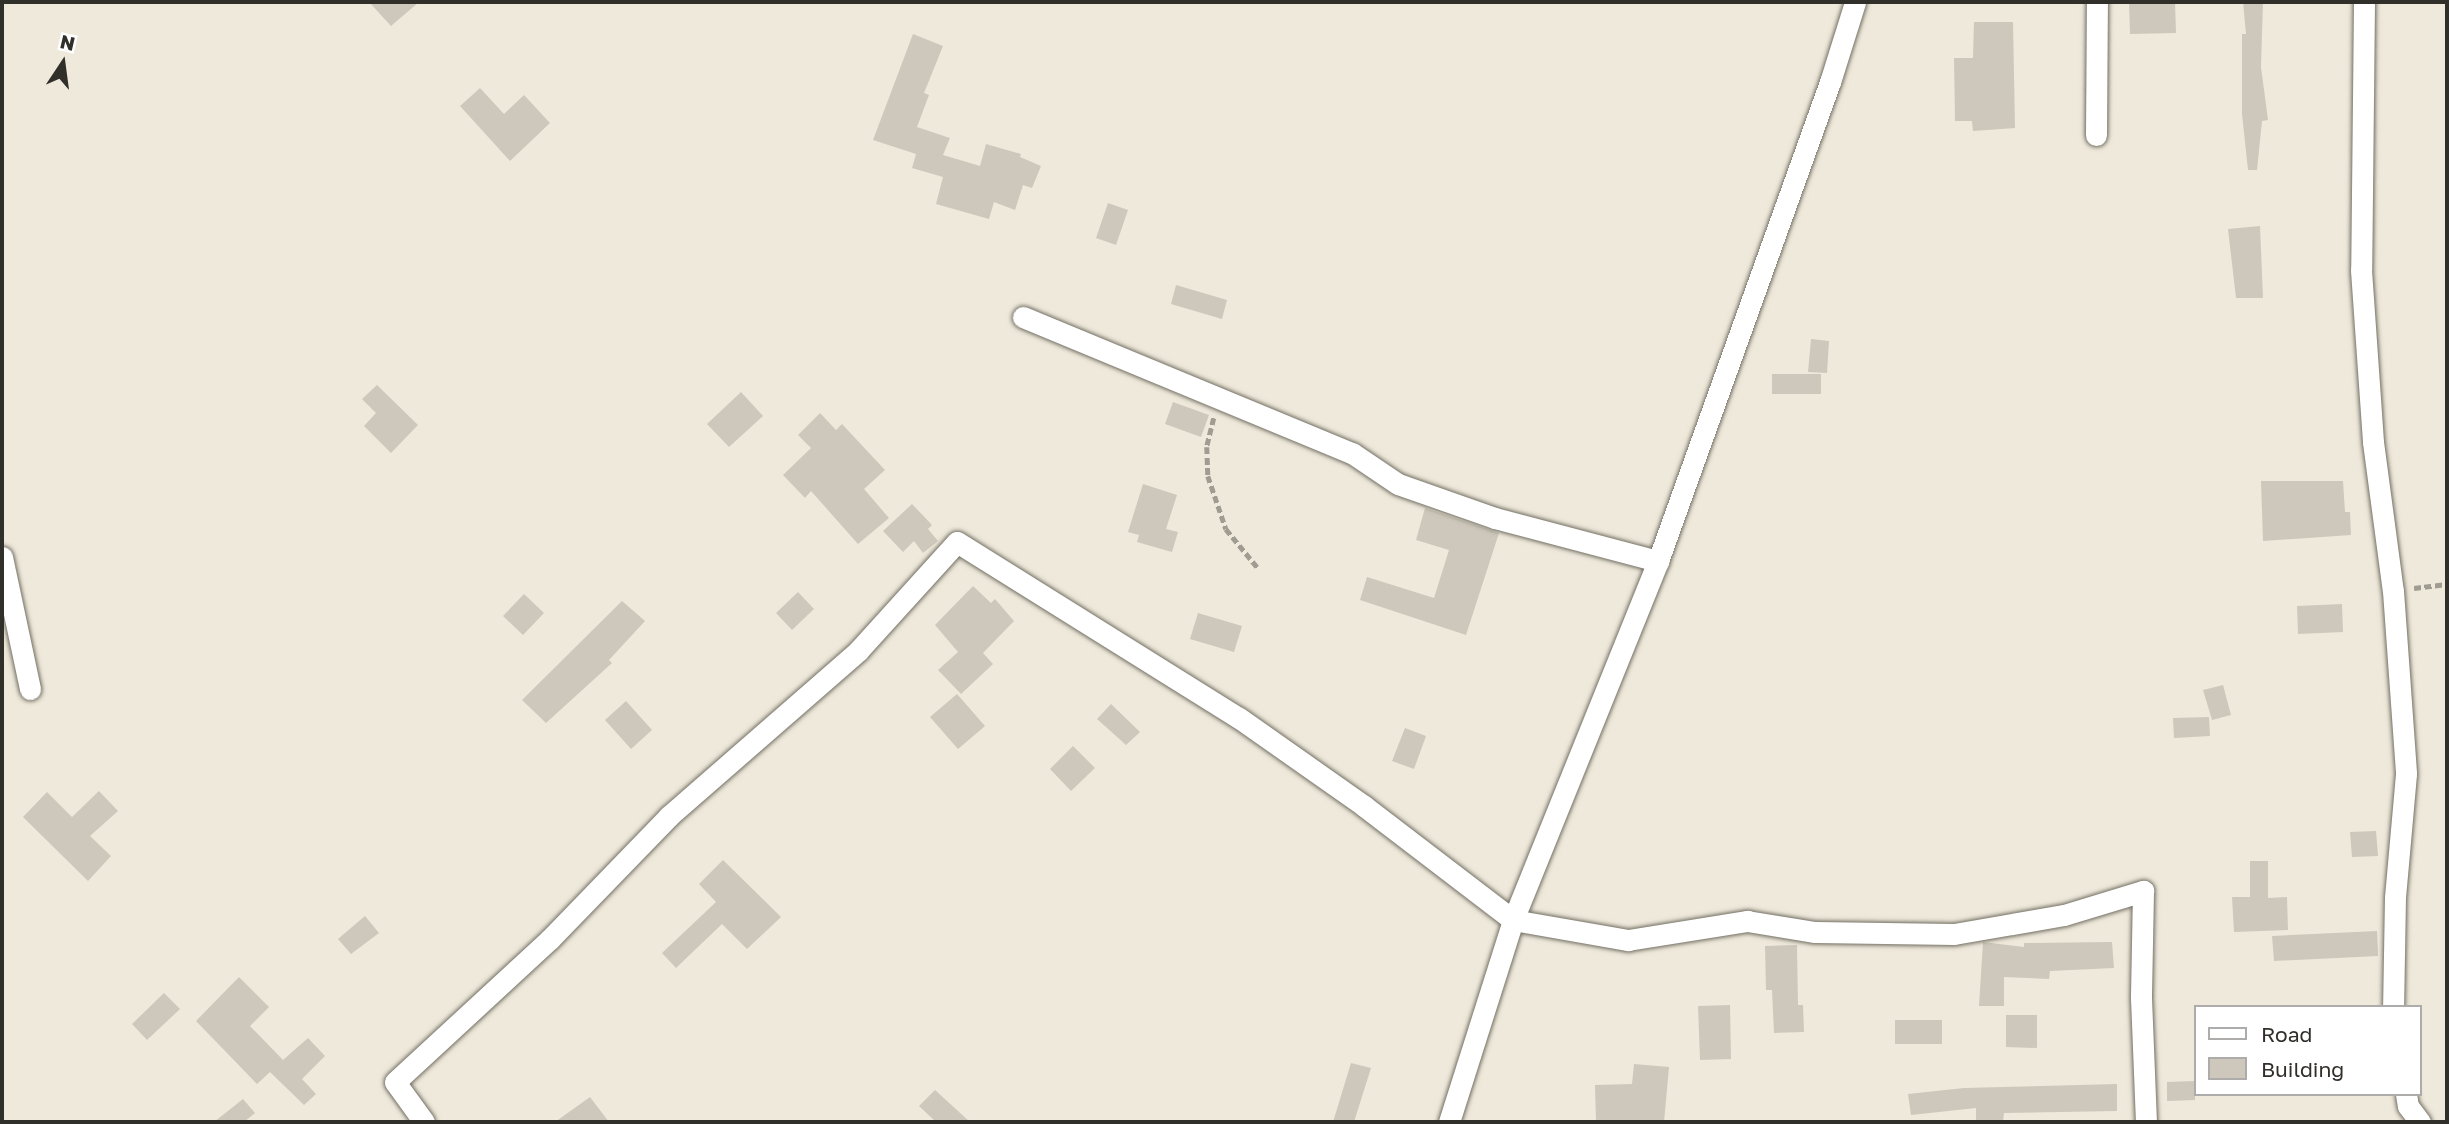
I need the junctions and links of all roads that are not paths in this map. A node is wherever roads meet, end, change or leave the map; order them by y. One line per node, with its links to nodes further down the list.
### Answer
1 (1855, 2): 7 (street)
2 (2097, 2): 4 (street)
3 (2364, 2): 10 (street)
4 (2096, 135)
5 (1023, 317): 7 (street)
6 (2, 557): 8 (street)
7 (1658, 561): 9 (street)
8 (30, 688)
9 (1513, 920): 11 (street); 12 (street); 13 (street)
10 (2393, 1005)
11 (424, 1122)
12 (1449, 1122)
13 (2146, 1122)

